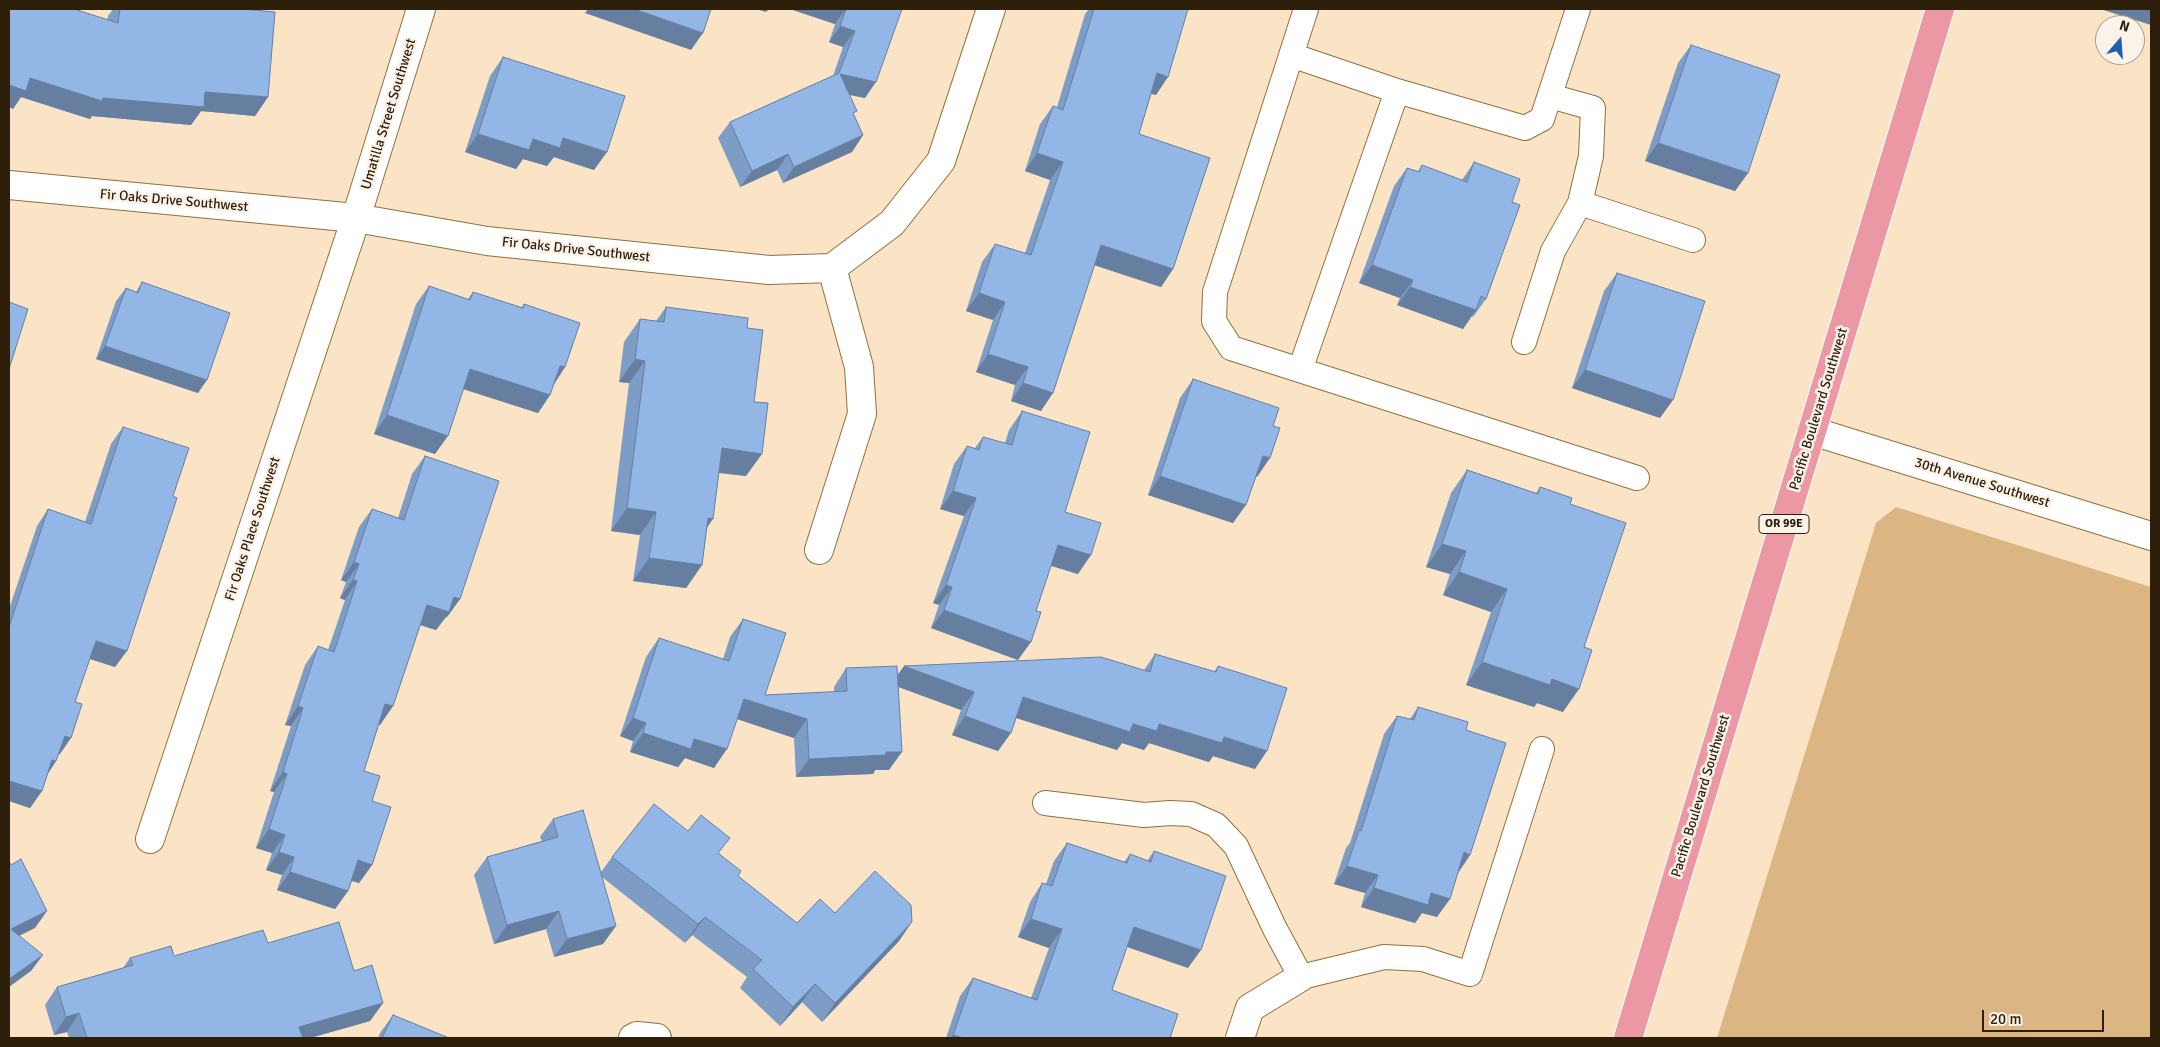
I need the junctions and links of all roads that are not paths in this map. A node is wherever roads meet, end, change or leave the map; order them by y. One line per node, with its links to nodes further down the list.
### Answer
1 (421, 9): 11 (street, Umatilla Street Southwest)
2 (991, 9): 13 (street)
3 (1306, 9): 6 (lane)
4 (1578, 9): 8 (lane)
5 (1940, 9): 16 (main road, Pacific Boulevard Southwest / OR 99E)
6 (1291, 55): 7 (lane); 15 (lane)
7 (1398, 90): 8 (lane); 15 (lane)
8 (1550, 96): 10 (lane)
9 (9, 185): 11 (street, Fir Oaks Drive Southwest)
10 (1580, 203): 12 (lane); 14 (lane)
11 (356, 218): 13 (street, Fir Oaks Drive Southwest); 22 (street, Fir Oaks Place Southwest)
12 (1693, 240)
13 (832, 268): 19 (street)
14 (1524, 342)
15 (1300, 370): 17 (lane)
16 (1812, 431): 18 (street, 30th Avenue Southwest); 27 (main road, Pacific Boulevard Southwest / OR 99E)
17 (1636, 478)
18 (2151, 536)
19 (819, 550)
20 (1542, 749): 23 (lane)
21 (1045, 803): 23 (lane)
22 (150, 839)
23 (1301, 978): 26 (street)
24 (633, 1038): 25 (street)
25 (657, 1038)
26 (1240, 1038)
27 (1628, 1038)

